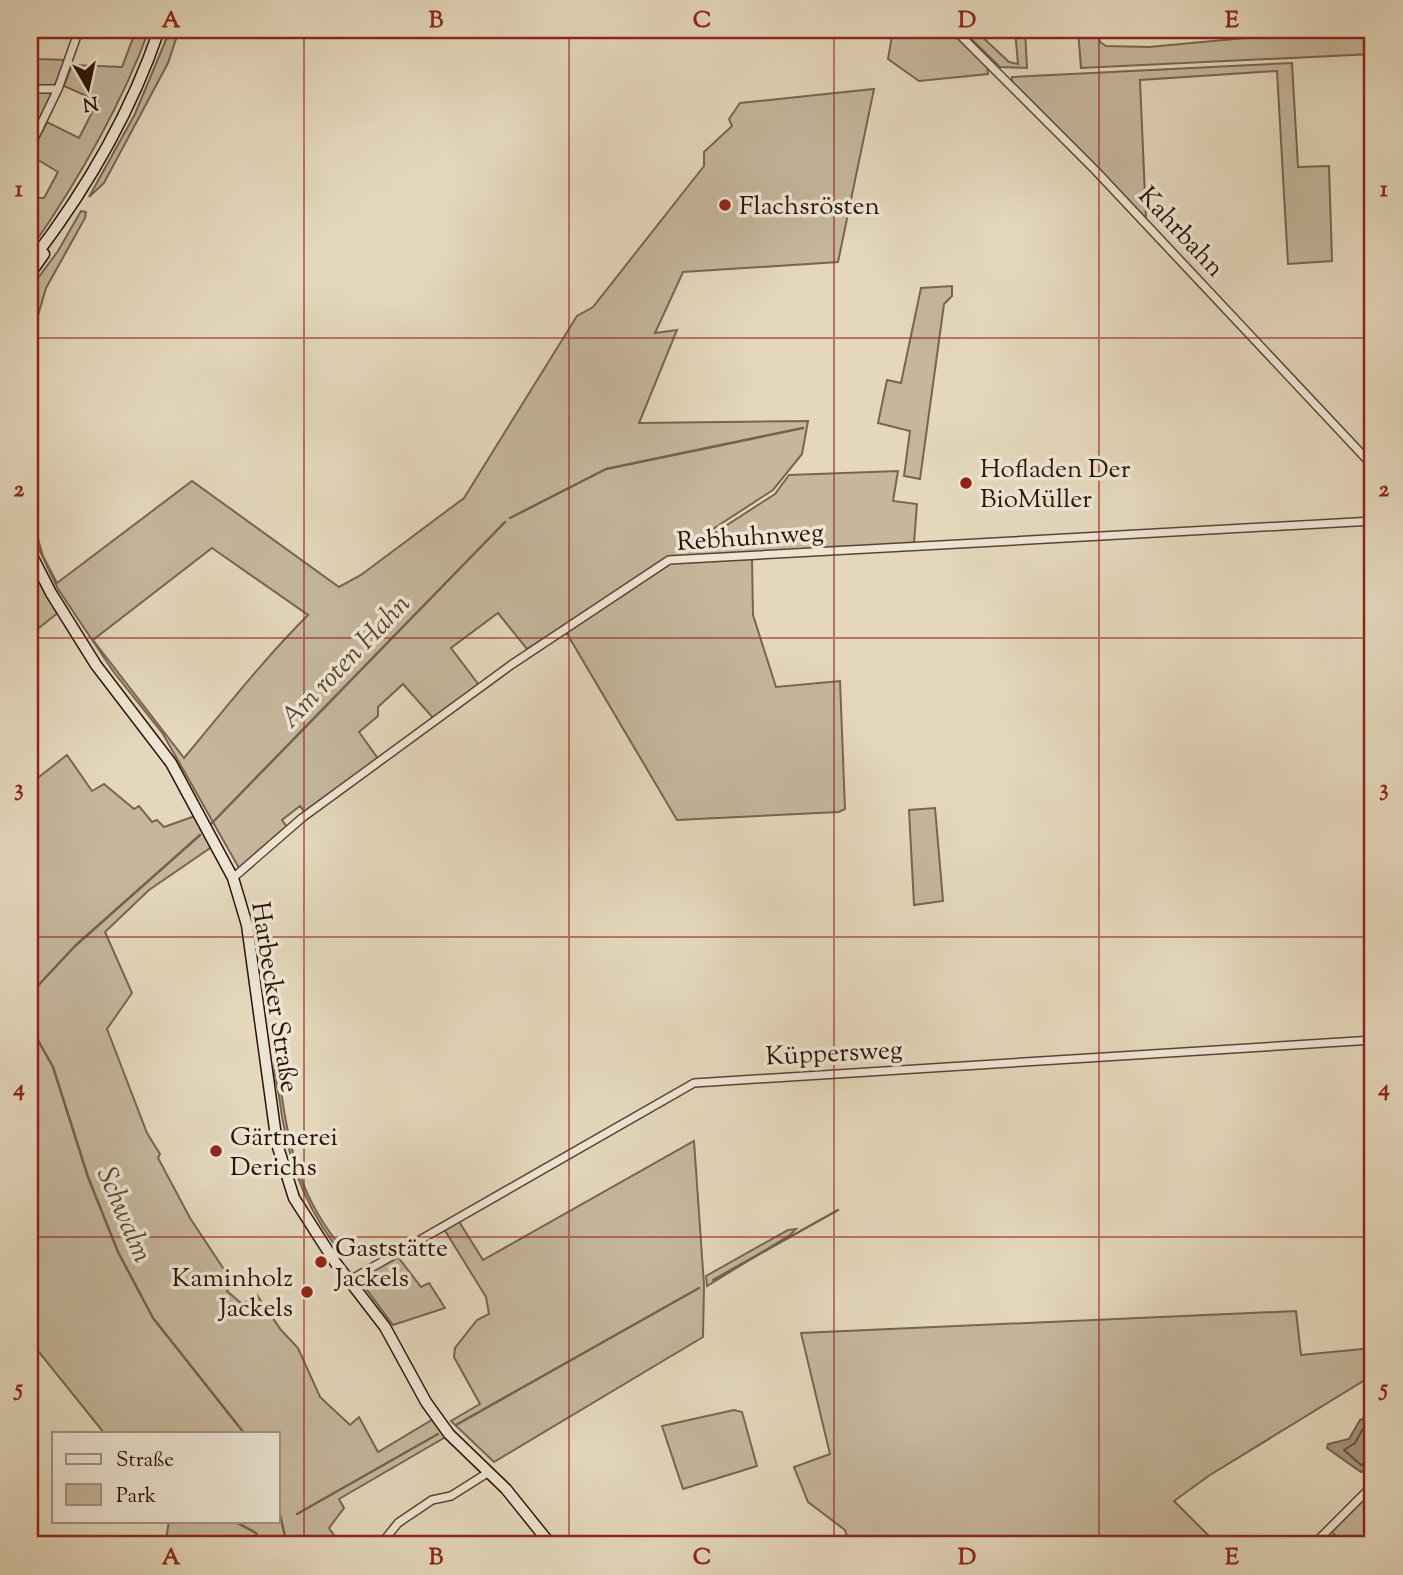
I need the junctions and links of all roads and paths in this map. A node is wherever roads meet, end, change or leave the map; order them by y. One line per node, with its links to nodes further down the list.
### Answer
1 (79, 30): 5 (street)
2 (159, 30): 7 (main road)
3 (956, 30): 10 (street, Kahrbahn)
4 (30, 89): 5 (street)
5 (58, 89): 6 (street)
6 (30, 147)
7 (67, 215): 8 (main road); 9 (main road)
8 (30, 263)
9 (30, 274)
10 (1373, 466)
11 (1373, 521): 13 (street, Rebhuhnweg)
12 (30, 552): 13 (main road, Harbecker Straße)
13 (233, 878): 15 (main road, Harbecker Straße)
14 (1373, 1040): 15 (street, Küppersweg)
15 (350, 1280): 16 (main road, Harbecker Straße)
16 (489, 1472): 18 (street); 19 (main road, Harbecker Straße)
17 (1373, 1485): 20 (street)
18 (382, 1543)
19 (551, 1545)
20 (1313, 1545)

